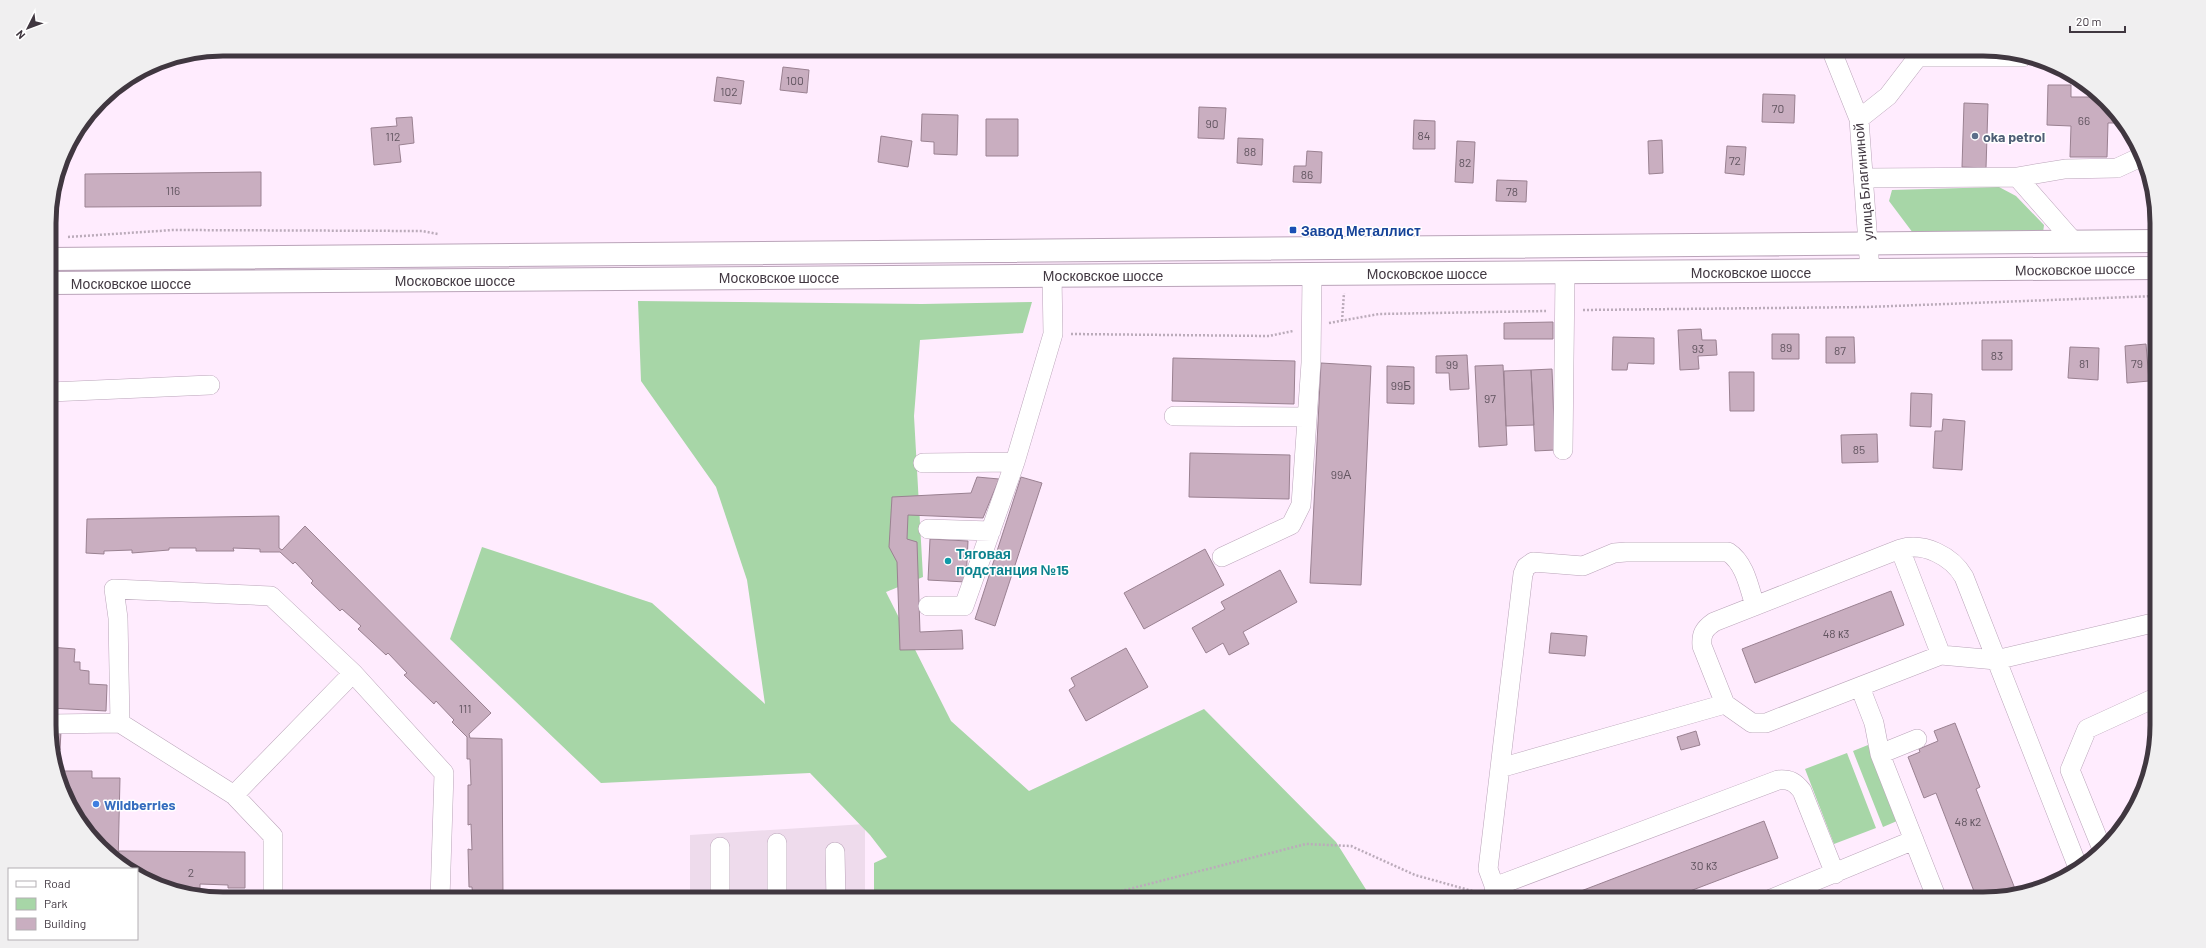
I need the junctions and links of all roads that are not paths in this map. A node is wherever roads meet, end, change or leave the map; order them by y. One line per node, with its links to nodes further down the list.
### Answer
1 (1834, 56): 3 (street, улица Благининой)
2 (1920, 56): 3 (street)
3 (1859, 119): 6 (street, улица Благининой)
4 (2137, 159): 5 (street)
5 (2017, 177): 6 (street); 8 (street)
6 (1864, 178): 9 (street, улица Благининой)
7 (2150, 241): 8 (main road, Московское шоссе)
8 (2074, 242): 9 (main road, Московское шоссе)
9 (1869, 244): 10 (main road, Московское шоссе); 12 (street, улица Благининой)
10 (56, 259)
11 (2150, 268): 12 (main road, Московское шоссе)
12 (1870, 271): 13 (main road, Московское шоссе)
13 (1565, 273): 14 (main road, Московское шоссе); 21 (street)
14 (1312, 274): 15 (main road, Московское шоссе); 20 (street)
15 (1052, 275): 16 (main road, Московское шоссе); 22 (street)
16 (56, 283)
17 (210, 385): 18 (street)
18 (56, 392)
19 (1174, 416): 20 (street)
20 (1307, 417): 27 (street)
21 (1563, 450)
22 (1015, 462): 23 (street); 25 (street)
23 (923, 463)
24 (928, 529): 25 (street)
25 (991, 531): 28 (street)
26 (1900, 549): 29 (street); 31 (street); 32 (street)
27 (1222, 557)
28 (928, 606)
29 (1755, 606): 36 (street); 41 (street)
30 (2150, 624): 32 (street)
31 (1942, 655): 32 (street); 34 (street)
32 (1996, 660): 48 (street)
33 (353, 673): 37 (street); 42 (street); 51 (street)
34 (1860, 687): 36 (street); 40 (street)
35 (2150, 700): 45 (street)
36 (1725, 704): 41 (street)
37 (120, 723): 38 (street); 42 (street)
38 (56, 724)
39 (1917, 740): 40 (street)
40 (1880, 754): 43 (street)
41 (1500, 768): 55 (street)
42 (234, 795): 50 (street)
43 (1914, 840): 49 (street); 58 (street)
44 (777, 843): 53 (street)
45 (2100, 844)
46 (720, 847): 52 (street)
47 (835, 852): 54 (street)
48 (2076, 864)
49 (1835, 874): 56 (street); 57 (street)
50 (273, 892)
51 (440, 892)
52 (720, 892)
53 (777, 892)
54 (836, 892)
55 (1491, 892)
56 (1494, 892)
57 (1789, 892)
58 (1934, 892)

